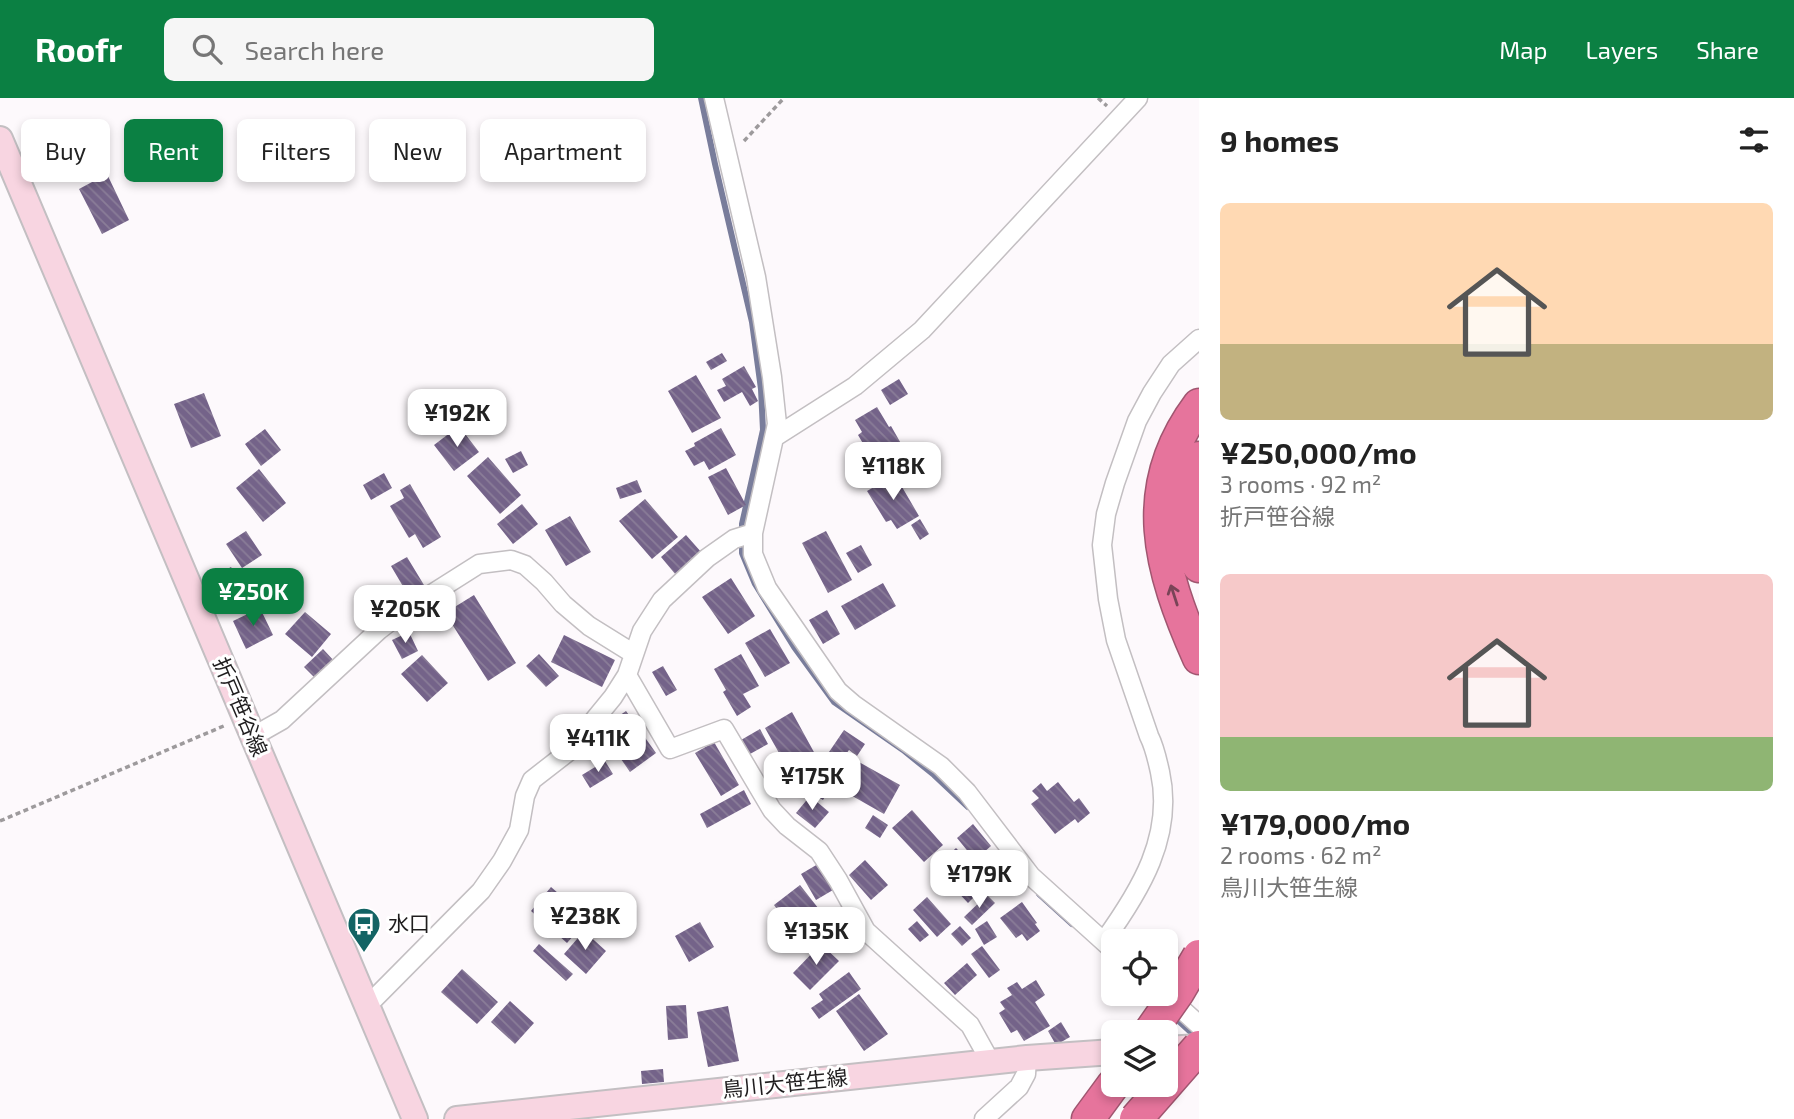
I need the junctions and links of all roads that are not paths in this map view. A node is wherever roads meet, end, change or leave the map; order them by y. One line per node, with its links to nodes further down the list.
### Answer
1 (714, 98): 6 (street)
2 (1138, 98): 6 (street)
3 (0, 139): 13 (main road, 折戸笹谷線)
4 (1199, 339): 14 (street)
5 (1199, 405): 11 (highway, one-way to 5)
6 (775, 437): 8 (street)
7 (1199, 458): 9 (highway)
8 (745, 536): 10 (street); 15 (street)
9 (1199, 566)
10 (634, 654): 12 (street); 13 (street)
11 (1199, 658)
12 (627, 675): 17 (street); 26 (street)
13 (248, 727): 17 (main road, 折戸笹谷線)
14 (1117, 929)
15 (1101, 939)
16 (1199, 956): 19 (highway, bridge)
17 (367, 1006): 29 (main road, 折戸笹谷線)
18 (1178, 1006): 20 (street)
19 (1158, 1020)
20 (1199, 1025): 23 (highway)
21 (1199, 1047): 22 (main road); 28 (highway, bridge)
22 (1178, 1048)
23 (1178, 1050)
24 (1101, 1053): 25 (main road, 鳥川大笹生線)
25 (1027, 1058): 26 (main road, 鳥川大笹生線); 31 (street)
26 (990, 1061): 30 (main road, 鳥川大笹生線)
27 (1132, 1097): 28 (highway)
28 (1114, 1109)
29 (415, 1119)
30 (457, 1119)
31 (984, 1119)

